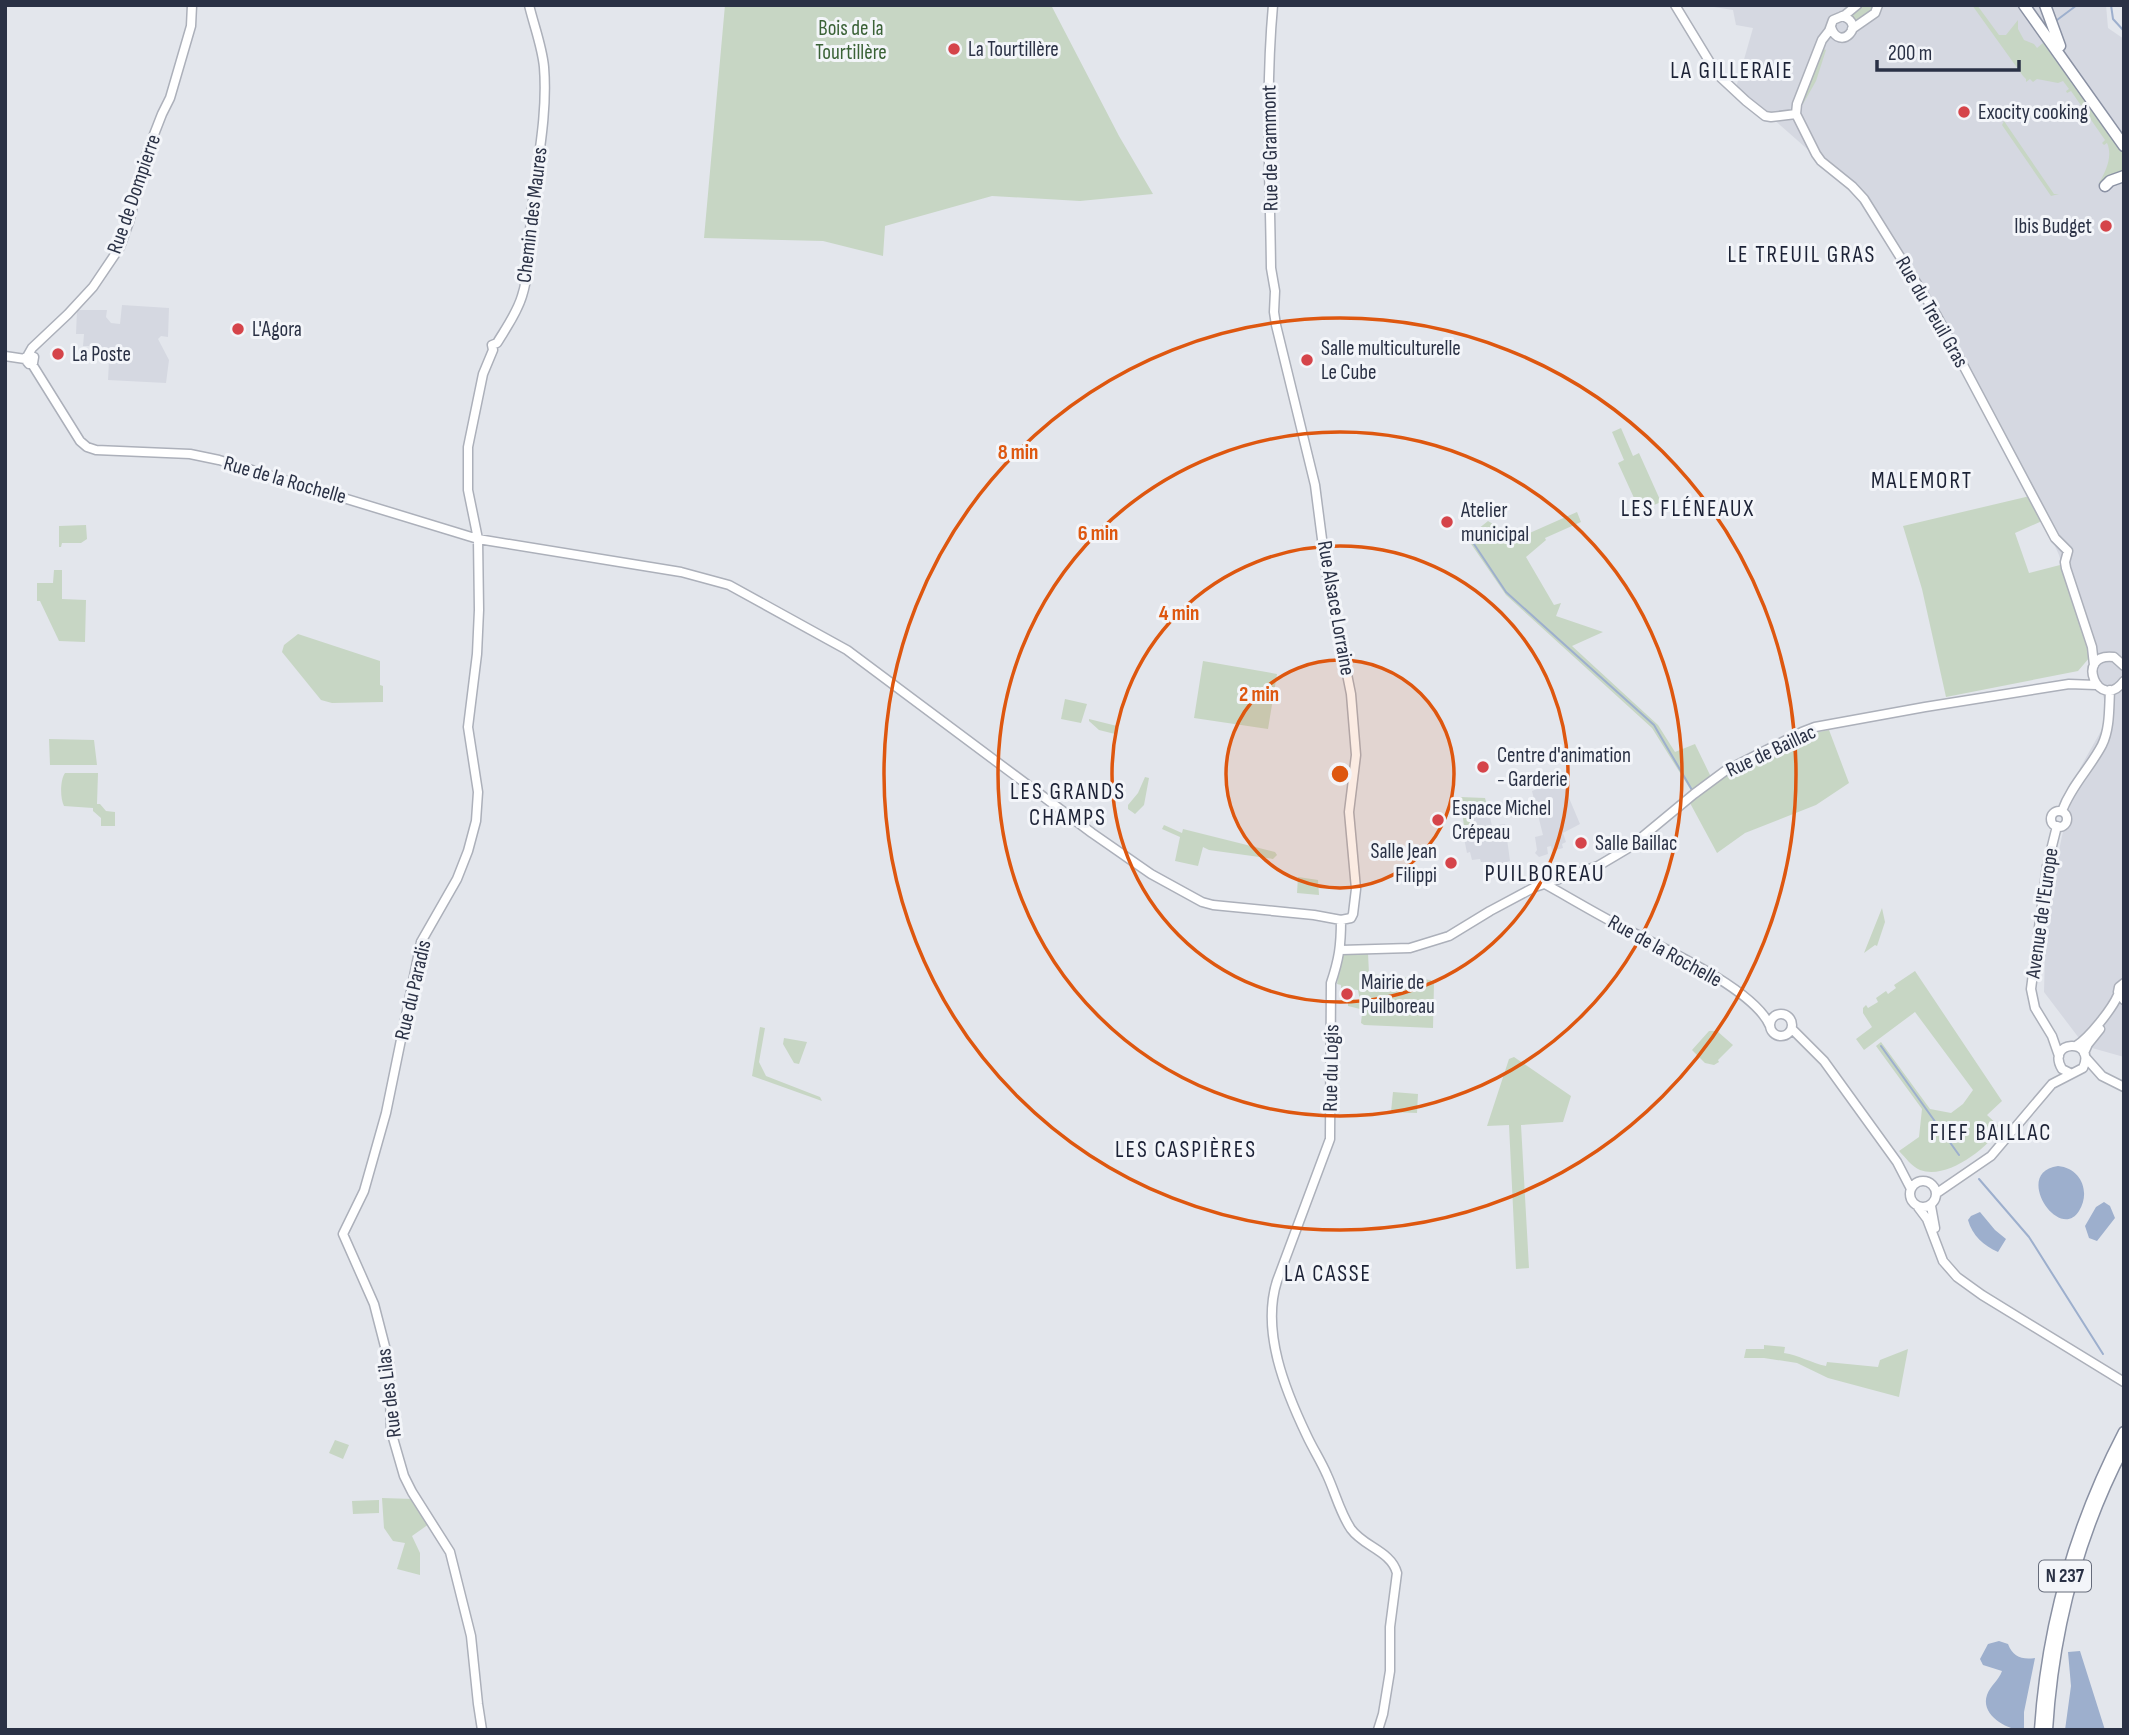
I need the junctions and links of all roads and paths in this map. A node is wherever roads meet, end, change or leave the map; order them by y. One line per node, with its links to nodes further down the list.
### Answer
1 (192, 5): 23 (street, Rue de Dompierre)
2 (529, 5): 24 (street, Chemin des Maures)
3 (1273, 5): 21 (street, Rue de Grammont)
4 (1675, 5): 16 (street)
5 (1857, 5): 10 (street)
6 (1878, 5): 12 (street)
7 (2024, 5): 18 (highway)
8 (2032, 5): 15 (highway)
9 (2045, 5): 15 (highway)
10 (1842, 16): 11 (street); 12 (street)
11 (1831, 27): 13 (street); 14 (street)
12 (1852, 29): 13 (street)
13 (1836, 36): 14 (street)
14 (1820, 45): 16 (street)
15 (2060, 46): 17 (highway)
16 (1796, 114): 25 (street, Rue du Treuil Gras)
17 (2124, 135)
18 (2124, 146)
19 (2124, 176): 20 (highway)
20 (2105, 186)
21 (1275, 291): 37 (street, Rue Alsace Lorraine)
22 (5, 356): 23 (street)
23 (30, 359): 24 (street, Rue de la Rochelle)
24 (478, 539): 37 (street, Rue de la Rochelle); 59 (street, Rue du Paradis)
25 (2092, 647): 27 (street, Rue du Treuil Gras); 29 (street, Rue du Treuil Gras)
26 (2124, 653): 28 (street)
27 (2102, 658): 28 (street); 29 (street, Rue de Baillac)
28 (2122, 663)
29 (2093, 669): 30 (street, Rue de Baillac); 32 (street, Rue du Treuil Gras)
30 (2069, 684): 32 (street, Rue de Baillac); 34 (street, Rue de Baillac)
31 (2123, 684): 33 (street)
32 (2096, 685): 33 (street, Rue de Baillac)
33 (2110, 690): 45 (street, Avenue de l'Europe)
34 (1562, 879): 35 (street, Rue de Baillac); 36 (street)
35 (1545, 884): 36 (street, Rue de la Rochelle); 38 (street, Rue de Baillac)
36 (1561, 893): 41 (street, Rue de la Rochelle)
37 (1341, 920): 38 (street, Rue du Logis)
38 (1341, 950): 65 (street, Rue du Logis)
39 (2124, 983): 40 (street)
40 (2122, 999): 46 (street); 47 (street)
41 (1765, 1014): 42 (street, Rue de la Rochelle); 43 (street)
42 (1775, 1016): 43 (street); 44 (street)
43 (1770, 1026): 44 (street)
44 (1789, 1032): 53 (street)
45 (2052, 1036): 46 (street); 48 (street, Avenue de l'Europe)
46 (2073, 1046): 47 (street); 48 (street)
47 (2085, 1056): 49 (street); 50 (street)
48 (2059, 1060): 49 (street); 51 (street)
49 (2075, 1072): 50 (street); 51 (street)
50 (2102, 1076): 52 (street)
51 (2052, 1084): 56 (street)
52 (2124, 1087)
53 (1897, 1162): 54 (street); 55 (street)
54 (1920, 1181): 55 (street); 56 (street)
55 (1911, 1189): 58 (street)
56 (1935, 1189): 57 (street)
57 (1931, 1206): 58 (street); 60 (street)
58 (1918, 1207): 60 (street)
59 (343, 1234): 64 (street, Rue des Lilas)
60 (1998, 1303): 61 (street)
61 (2124, 1382)
62 (2124, 1432): 66 (highway, N 237)
63 (2124, 1447): 67 (highway, N 237)
64 (482, 1730)
65 (1378, 1730)
66 (2040, 1730)
67 (2047, 1730)

